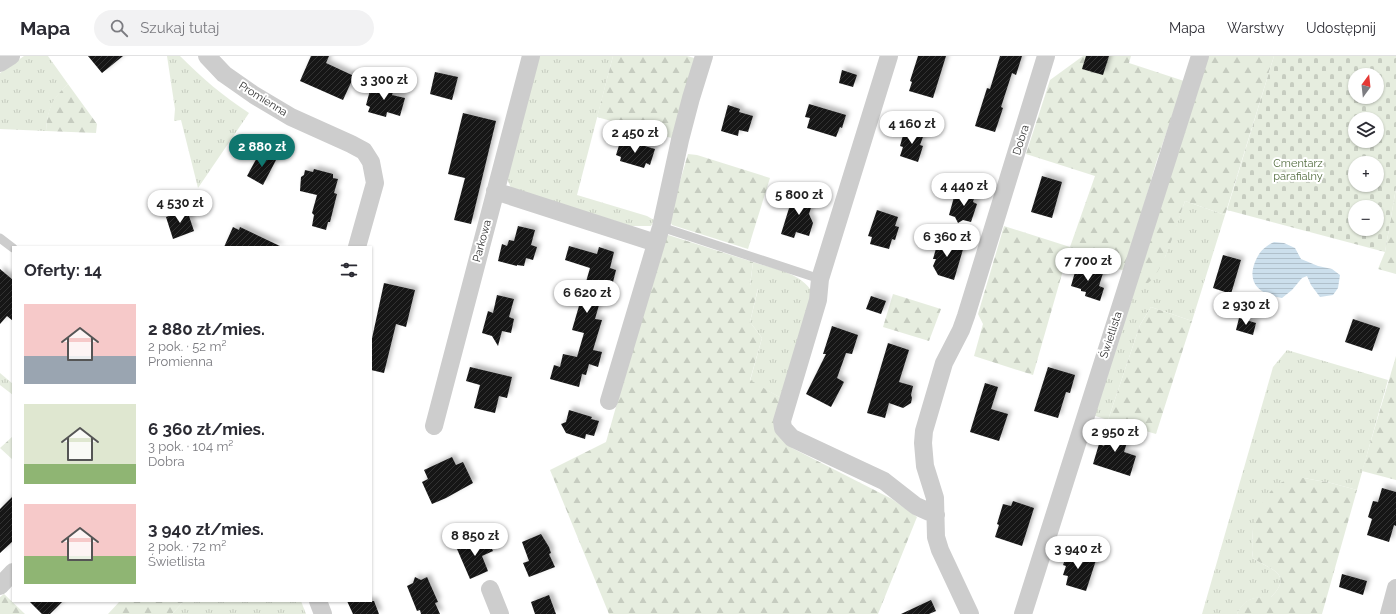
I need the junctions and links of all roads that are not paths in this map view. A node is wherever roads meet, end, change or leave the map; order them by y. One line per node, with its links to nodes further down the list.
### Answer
1 (11, 56): 8 (street)
2 (207, 56): 12 (street, Promienna)
3 (531, 56): 9 (street, Parkowa)
4 (704, 56): 10 (street)
5 (889, 56): 14 (street)
6 (1046, 56): 17 (street, Dobra)
7 (1200, 56): 26 (street, Świetlista)
8 (0, 64)
9 (495, 191): 10 (street); 16 (street, Parkowa)
10 (659, 235): 14 (lane); 15 (street)
11 (0, 238): 13 (lane)
12 (357, 246)
13 (12, 247)
14 (820, 279): 17 (street)
15 (609, 400)
16 (434, 426)
17 (936, 515): 25 (street, Dobra)
18 (12, 573): 19 (street)
19 (0, 586)
20 (1396, 588): 27 (street)
21 (490, 589): 24 (street)
22 (318, 602): 23 (street)
23 (323, 614)
24 (500, 614)
25 (970, 614)
26 (1023, 614)
27 (1389, 614)

